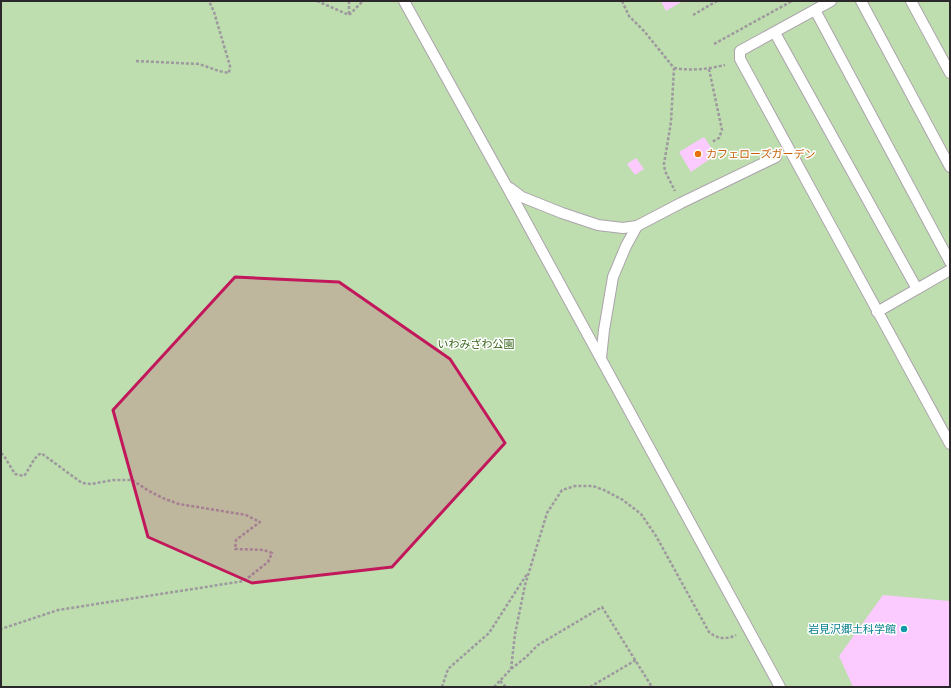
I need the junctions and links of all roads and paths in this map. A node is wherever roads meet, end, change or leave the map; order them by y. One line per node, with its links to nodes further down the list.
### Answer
1 (209, 1): 17 (path)
2 (317, 1): 13 (path)
3 (349, 1): 13 (path)
4 (363, 1): 13 (path)
5 (404, 1): 25 (lane)
6 (622, 1): 19 (path)
7 (717, 1): 14 (path)
8 (792, 1): 16 (path)
9 (831, 1): 12 (lane)
10 (861, 1): 24 (lane)
11 (911, 1): 21 (lane)
12 (815, 10): 15 (lane); 28 (lane)
13 (349, 15)
14 (693, 15)
15 (775, 33): 30 (lane); 31 (lane)
16 (714, 44)
17 (136, 61)
18 (725, 65): 20 (path)
19 (674, 68): 20 (path); 26 (path)
20 (709, 69): 22 (path)
21 (950, 73)
22 (712, 142)
23 (776, 157): 26 (lane)
24 (950, 167)
25 (506, 185): 27 (lane); 32 (lane)
26 (681, 203): 27 (lane)
27 (637, 226): 32 (lane)
28 (950, 262)
29 (950, 270): 30 (lane)
30 (916, 289): 31 (lane)
31 (877, 312): 33 (lane)
32 (601, 358): 36 (lane)
33 (950, 444)
34 (1, 453): 37 (path)
35 (528, 572): 36 (path); 39 (path); 41 (path)
36 (747, 628): 46 (lane)
37 (1, 629)
38 (636, 660): 39 (path); 44 (path); 45 (path)
39 (511, 669): 40 (path)
40 (500, 681): 42 (path); 43 (path)
41 (442, 687)
42 (494, 687)
43 (506, 687)
44 (590, 687)
45 (652, 687)
46 (780, 687)

